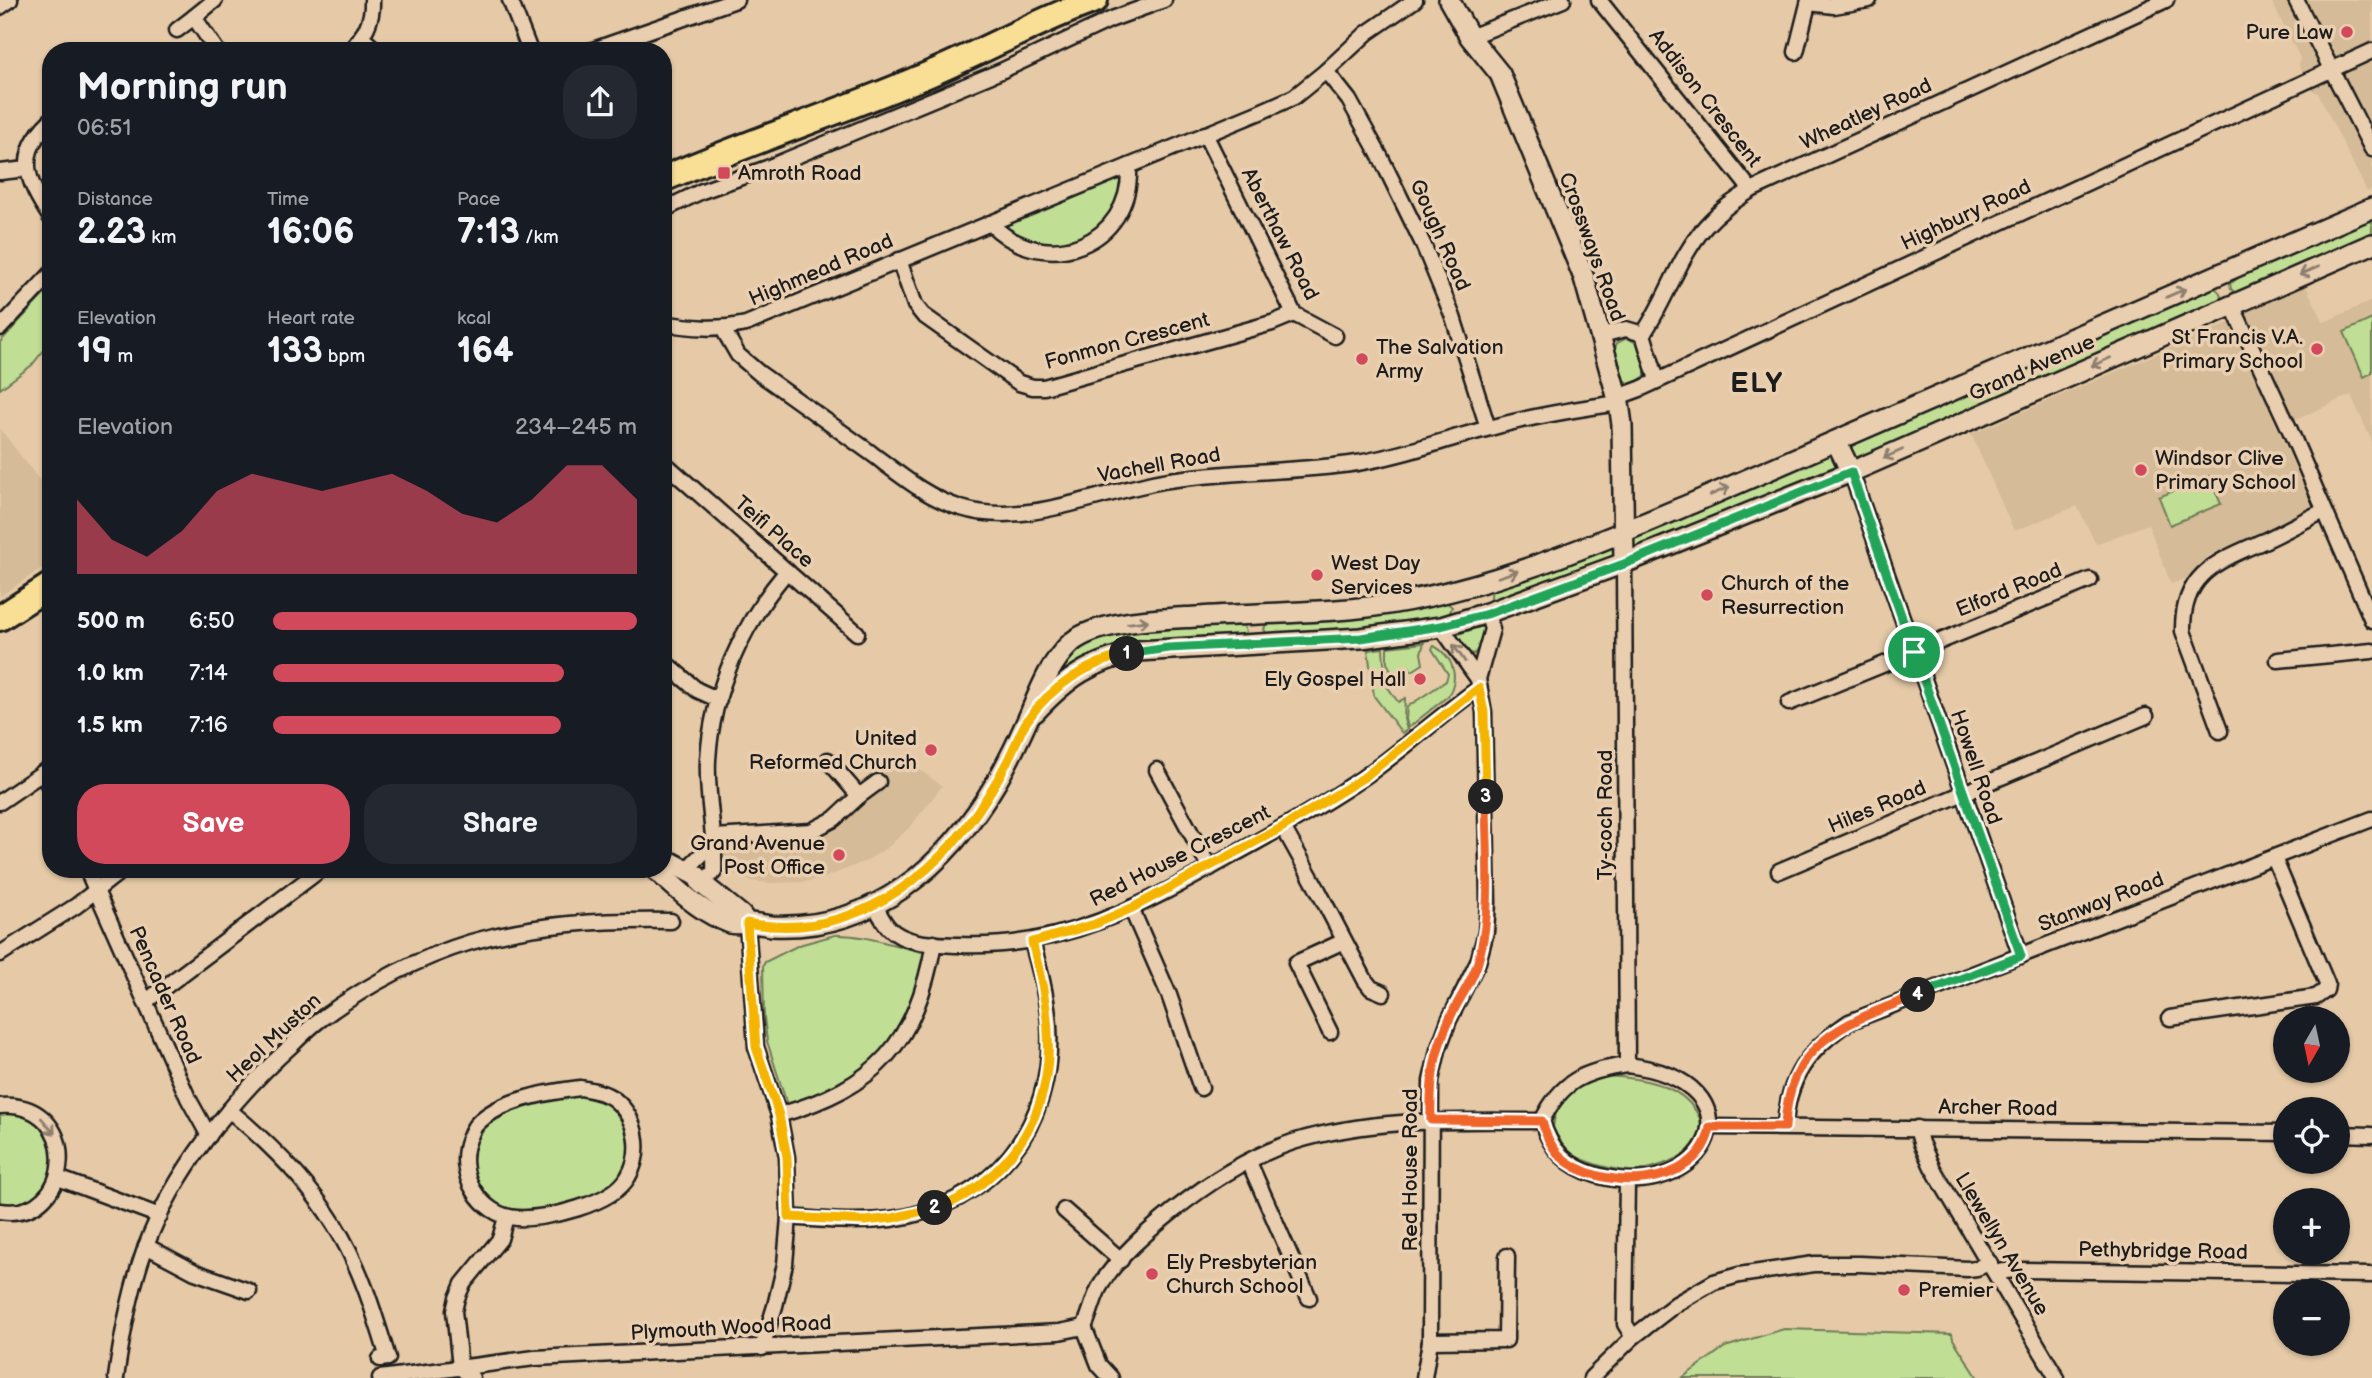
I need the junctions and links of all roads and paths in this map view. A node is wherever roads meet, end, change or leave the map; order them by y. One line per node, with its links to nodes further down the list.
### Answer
1 (10, 0): 16 (street)
2 (215, 0): 17 (street)
3 (372, 0): 19 (street)
4 (510, 0): 24 (street)
5 (736, 0): 25 (street)
6 (1095, 0): 30 (highway)
7 (1164, 0): 30 (street)
8 (1415, 0): 29 (street, Highmead Road)
9 (1449, 0): 20 (street, Crossways Road)
10 (1563, 0): 20 (street)
11 (1600, 0): 38 (street, Addison Crescent)
12 (1869, 0): 15 (street)
13 (2166, 0): 38 (street, Wheatley Road)
14 (2296, 0): 28 (street)
15 (1809, 1): 27 (street)
16 (0, 7)
17 (194, 17): 18 (street); 21 (street)
18 (177, 30)
19 (362, 37): 22 (street); 23 (street)
20 (1470, 37): 53 (street, Crossways Road)
21 (211, 42)
22 (358, 42)
23 (367, 42)
24 (526, 42)
25 (616, 42)
26 (2372, 51): 28 (street, Highbury Road)
27 (1796, 52)
28 (2331, 69): 33 (street); 55 (street, Highbury Road)
29 (1326, 71): 32 (street, Highmead Road); 57 (street, Gough Road)
30 (923, 90): 37 (highway); 40 (street)
31 (42, 129): 35 (street)
32 (1205, 134): 34 (street, Highmead Road); 48 (street, Aberthaw Road)
33 (2372, 149)
34 (1129, 166): 42 (street, Highmead Road); 42 (street)
35 (27, 170): 36 (street); 39 (street)
36 (0, 172)
37 (672, 176)
38 (1751, 190): 52 (street, Wheatley Road)
39 (42, 203)
40 (672, 206)
41 (2372, 208): 45 (street, Grand Avenue)
42 (990, 223): 44 (street, Highmead Road)
43 (2372, 244): 47 (street, Grand Avenue, one-way to 47)
44 (899, 260): 48 (street, Fonmon Crescent); 51 (street, Highmead Road)
45 (2217, 276): 47 (street); 58 (street, Grand Avenue, one-way to 45)
46 (42, 284): 50 (street)
47 (2232, 305): 60 (street, Grand Avenue, one-way to 60); 61 (street)
48 (1294, 314): 54 (street, Aberthaw Road)
49 (672, 326): 51 (street, Highmead Road)
50 (0, 328)
51 (723, 329): 57 (street, Vachell Road)
52 (1643, 334): 53 (street); 55 (street)
53 (1601, 335): 56 (street, Crossways Road)
54 (1335, 337)
55 (1657, 380): 56 (street, Highbury Road)
56 (1618, 400): 57 (street, Vachell Road); 62 (street, Crossways Road)
57 (1488, 428)
58 (1836, 441): 60 (street); 62 (street, Grand Avenue, one-way to 58)
59 (672, 470): 64 (street, Teifi Place)
60 (1851, 472): 63 (street, Grand Avenue); 76 (street, Howell Road)
61 (2324, 511): 71 (street); 84 (street)
62 (1623, 532): 63 (street); 66 (street, Grand Avenue, one-way to 62)
63 (1624, 564): 69 (street, Grand Avenue); 118 (street, Ty-coch Road)
64 (787, 571): 73 (street, Teifi Place); 80 (street)
65 (2090, 580): 76 (street, Elford Road)
66 (1472, 585): 68 (street, Grand Avenue); 69 (street)
67 (42, 591): 70 (highway)
68 (1253, 613): 74 (street); 83 (street, Grand Avenue, one-way to 68)
69 (1487, 614): 72 (street, Grand Avenue); 79 (street, Red House Road)
70 (0, 618)
71 (2372, 620)
72 (1441, 626): 74 (street, Grand Avenue); 79 (street, Red House Road, one-way to 72)
73 (857, 633)
74 (1256, 645): 83 (street, Grand Avenue)
75 (2372, 651): 77 (street)
76 (1914, 652): 81 (street, Elford Road); 89 (street, Howell Road)
77 (2278, 660)
78 (672, 669): 80 (street)
79 (1479, 683): 93 (street, Red House Crescent); 123 (street, Red House Road)
80 (719, 700): 94 (street)
81 (1789, 704)
82 (2146, 716): 89 (street, Hiles Road)
83 (1027, 721): 105 (street, Grand Avenue)
84 (2220, 732)
85 (828, 760): 90 (street)
86 (1157, 770): 97 (street)
87 (42, 773): 91 (street)
88 (878, 782): 90 (street)
89 (1963, 793): 98 (street, Hiles Road); 113 (street, Howell Road)
90 (859, 796): 94 (street)
91 (0, 802)
92 (2372, 819): 95 (street, Stanway Road)
93 (1283, 827): 97 (street, Red House Crescent); 110 (street)
94 (714, 840): 103 (street); 103 (street)
95 (2274, 858): 113 (street, Stanway Road); 116 (street)
96 (672, 868): 103 (street, Grand Avenue)
97 (1210, 868): 106 (street, Red House Crescent)
98 (1779, 871)
99 (90, 878): 104 (street, Pencader Road)
100 (112, 878): 104 (street)
101 (309, 878): 115 (street)
102 (672, 878): 103 (street, Grand Avenue)
103 (688, 886): 108 (street, Grand Avenue)
104 (96, 891): 112 (street); 115 (street, Pencader Road)
105 (875, 905): 108 (street, Grand Avenue); 111 (street, Red House Crescent)
106 (1132, 908): 109 (street, Red House Crescent); 119 (street)
107 (671, 921): 121 (street, Heol Muston)
108 (747, 923): 122 (street)
109 (1032, 942): 111 (street, Red House Crescent); 139 (street)
110 (1344, 942): 114 (street); 117 (street)
111 (934, 943): 122 (street)
112 (0, 954)
113 (2021, 956): 126 (street, Stanway Road)
114 (1383, 993)
115 (145, 1002): 131 (street, Pencader Road)
116 (2170, 1018)
117 (1331, 1032)
118 (1627, 1065): 124 (street); 125 (street)
119 (1202, 1088)
120 (0, 1106): 133 (street, one-way to 133)
121 (229, 1110): 131 (street, Heol Muston); 151 (street)
122 (779, 1115): 139 (street)
123 (1431, 1120): 124 (street); 132 (street); 149 (street, Red House Road)
124 (1542, 1121): 134 (street)
125 (1710, 1127): 126 (street, Archer Road); 134 (street)
126 (1785, 1127): 127 (street, Archer Road)
127 (1917, 1128): 128 (street, Archer Road); 143 (street, Llewellyn Avenue)
128 (2273, 1133)
129 (2350, 1134): 130 (street)
130 (2372, 1135)
131 (209, 1136): 137 (street, Heol Muston)
132 (1248, 1161): 142 (street); 146 (street)
133 (58, 1178): 136 (street); 137 (street)
134 (1627, 1181): 148 (street)
135 (1063, 1210): 142 (street)
136 (0, 1211)
137 (160, 1216): 140 (street, Heol Muston)
138 (506, 1217): 138 (street); 152 (street)
139 (789, 1217): 150 (street)
140 (146, 1246): 145 (street); 153 (street, Heol Muston)
141 (1507, 1256): 149 (street)
142 (1121, 1260): 147 (street)
143 (1992, 1268): 144 (street, Pethybridge Road); 148 (street, Pethybridge Road); 159 (street, Llewellyn Avenue)
144 (2372, 1275)
145 (249, 1291)
146 (1309, 1298)
147 (1084, 1328): 150 (street, Plymouth Wood Road); 156 (street)
148 (1633, 1338): 158 (street, Pethybridge Road)
149 (1430, 1341): 157 (street, Red House Road)
150 (762, 1348): 152 (street, Plymouth Wood Road)
151 (380, 1359)
152 (460, 1367): 154 (street, Plymouth Wood Road); 155 (street)
153 (116, 1378)
154 (380, 1378)
155 (472, 1378)
156 (1111, 1378)
157 (1424, 1378)
158 (1591, 1378)
159 (2057, 1378)

